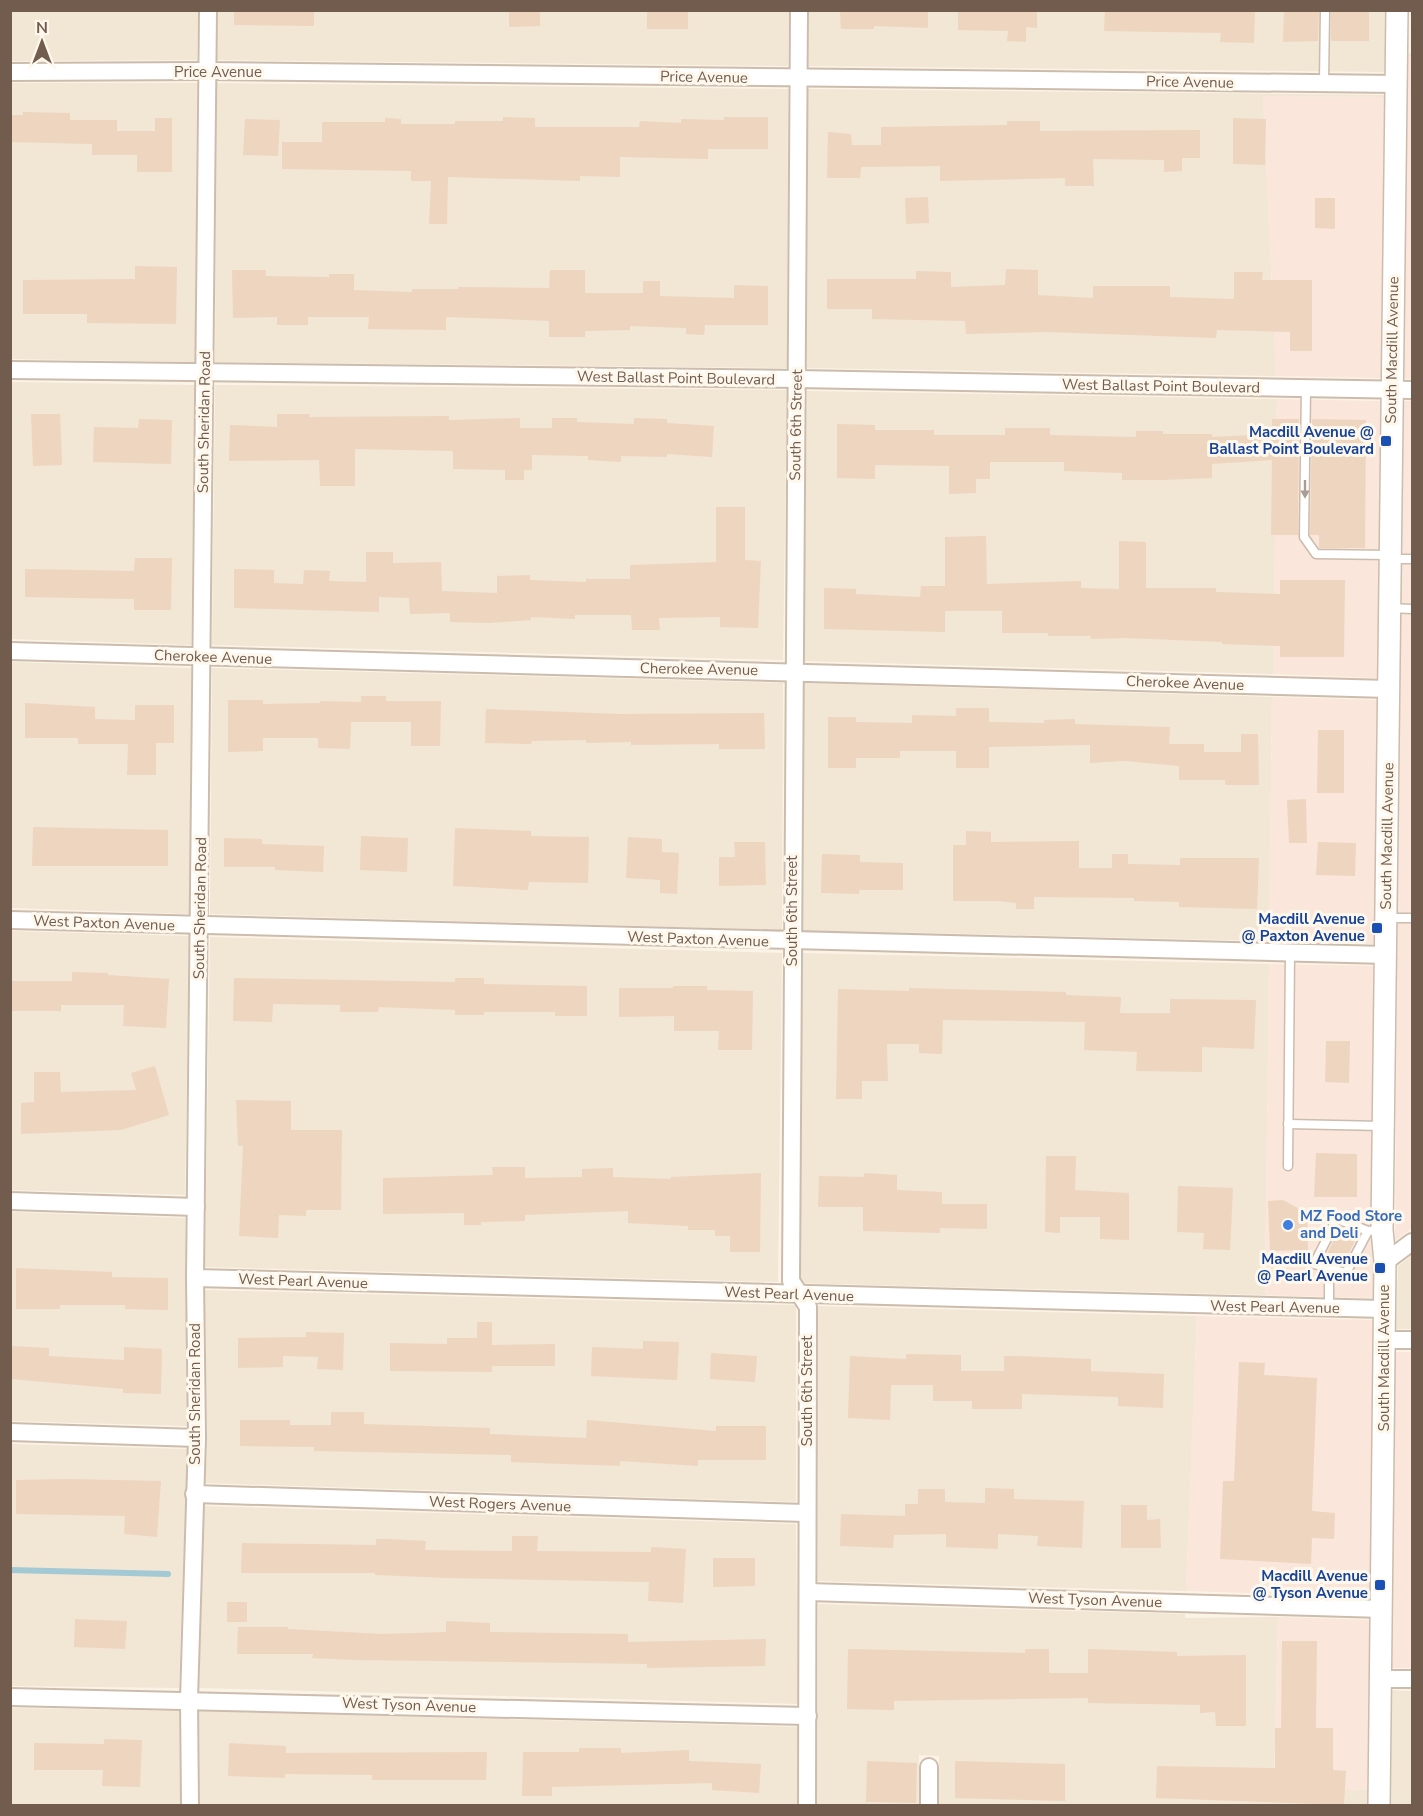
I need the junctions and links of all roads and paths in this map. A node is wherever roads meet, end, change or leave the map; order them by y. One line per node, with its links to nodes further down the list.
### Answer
1 (208, 10): 6 (street, South Sheridan Road)
2 (799, 10): 8 (street, South 6th Street)
3 (1325, 10): 9 (lane)
4 (1397, 10): 5 (street, South Macdill Avenue)
5 (1405, 42): 10 (street, South Macdill Avenue)
6 (207, 71): 7 (street, Price Avenue); 8 (street, Price Avenue); 12 (street, South Sheridan Road)
7 (10, 72)
8 (798, 78): 9 (street, Price Avenue); 13 (street, South 6th Street)
9 (1324, 83): 10 (street, Price Avenue)
10 (1397, 84): 15 (street, South Macdill Avenue)
11 (10, 370): 12 (street, West Ballast Point Boulevard)
12 (205, 373): 13 (street, West Ballast Point Boulevard); 22 (street, South Sheridan Road)
13 (797, 379): 14 (street, West Ballast Point Boulevard); 23 (street, South 6th Street)
14 (1305, 388): 15 (street, West Ballast Point Boulevard); 17 (lane, one-way to 17)
15 (1391, 389): 16 (street, West Ballast Point Boulevard); 17 (street, South Macdill Avenue)
16 (1413, 390)
17 (1389, 557): 18 (lane); 19 (street, South Macdill Avenue)
18 (1413, 559)
19 (1389, 608): 20 (lane); 24 (street, South Macdill Avenue)
20 (1413, 609)
21 (10, 651): 22 (street, Cherokee Avenue)
22 (202, 657): 23 (street, Cherokee Avenue); 28 (street, South Sheridan Road)
23 (793, 672): 24 (street, Cherokee Avenue); 29 (street, South 6th Street)
24 (1388, 689): 25 (street, South Macdill Avenue)
25 (1386, 918): 26 (lane); 31 (street, South Macdill Avenue)
26 (1413, 918)
27 (10, 920): 28 (street, West Paxton Avenue)
28 (200, 926): 29 (street, West Paxton Avenue); 36 (street, South Sheridan Road)
29 (792, 941): 30 (street, West Paxton Avenue); 42 (street, South 6th Street)
30 (1290, 953): 31 (street, West Paxton Avenue); 32 (lane)
31 (1386, 955): 33 (street, South Macdill Avenue)
32 (1288, 1124): 33 (lane); 34 (lane)
33 (1385, 1126): 37 (street, South Macdill Avenue)
34 (1288, 1166)
35 (10, 1201): 36 (street)
36 (195, 1207): 41 (street, South Sheridan Road)
37 (1375, 1230): 39 (street, South Macdill Avenue); 40 (lane); 40 (lane)
38 (1413, 1242): 39 (street)
39 (1385, 1262): 44 (street, South Macdill Avenue)
40 (1329, 1268): 43 (lane)
41 (195, 1278): 42 (street, West Pearl Avenue); 48 (street, South Sheridan Road)
42 (798, 1294): 43 (street, West Pearl Avenue); 50 (street, South 6th Street)
43 (1329, 1308): 44 (street, West Pearl Avenue)
44 (1383, 1309): 45 (street, South Macdill Avenue)
45 (1384, 1340): 46 (street); 52 (street, South Macdill Avenue)
46 (1413, 1340)
47 (10, 1432): 48 (street)
48 (197, 1438): 49 (street, South Sheridan Road)
49 (194, 1494): 50 (street, West Rogers Avenue); 56 (street, South Sheridan Road)
50 (806, 1513): 51 (street, South 6th Street)
51 (808, 1592): 52 (street, West Tyson Avenue); 57 (street, South 6th Street)
52 (1383, 1609): 53 (street, South Macdill Avenue)
53 (1381, 1679): 54 (street); 62 (street, South Macdill Avenue)
54 (1413, 1679)
55 (10, 1697): 56 (street, West Tyson Avenue)
56 (189, 1699): 57 (street, West Tyson Avenue); 59 (street, South Sheridan Road)
57 (808, 1716): 60 (street, South 6th Street)
58 (929, 1767): 61 (street)
59 (190, 1806)
60 (807, 1806)
61 (929, 1806)
62 (1379, 1806)

